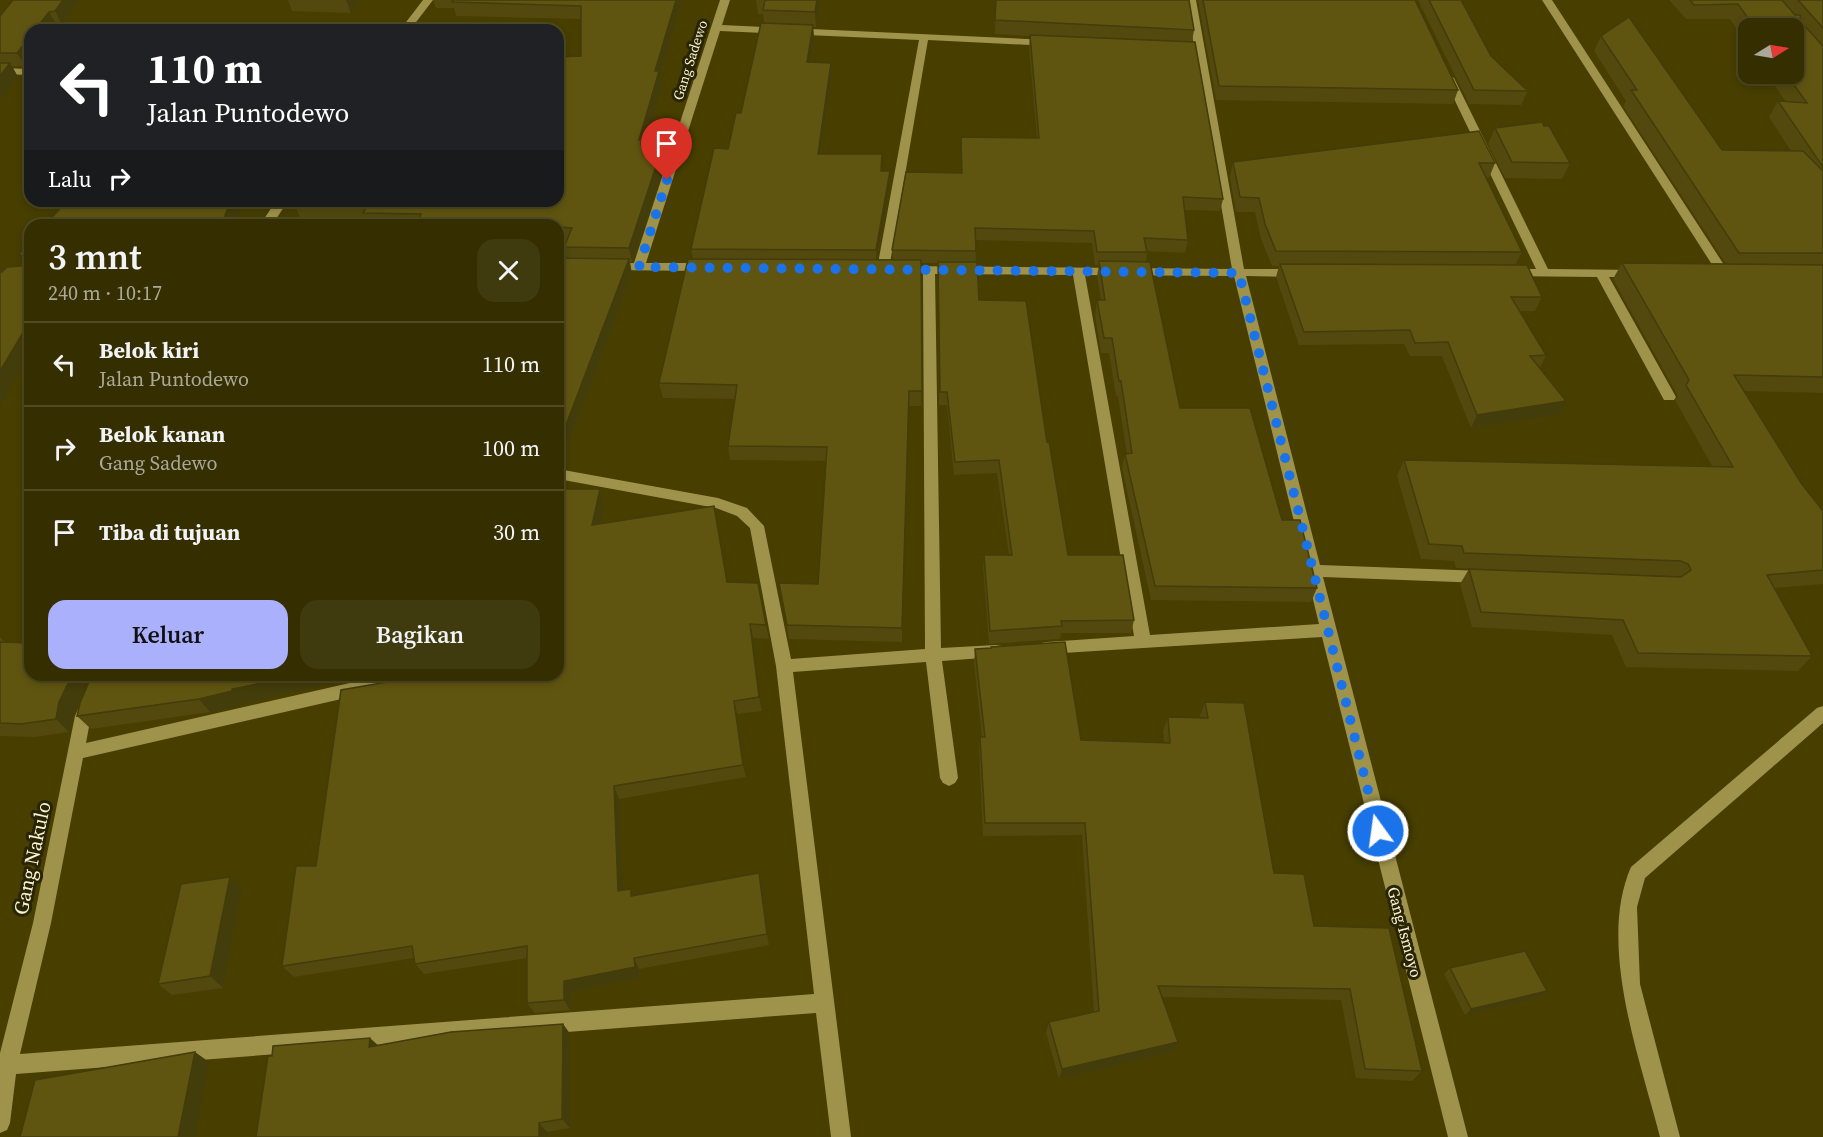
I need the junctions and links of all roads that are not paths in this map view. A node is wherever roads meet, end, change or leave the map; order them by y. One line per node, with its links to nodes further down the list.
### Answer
1 (428, 0): 5 (street)
2 (725, 0): 6 (street, Gang Sadewo)
3 (1191, 0): 18 (street, Gang Ismoyo)
4 (1547, 0): 23 (street)
5 (410, 24)
6 (716, 28): 7 (street); 13 (street, Gang Sadewo)
7 (924, 37): 8 (street); 15 (street)
8 (1062, 43)
9 (1441, 63): 21 (street)
10 (0, 71): 11 (street)
11 (24, 72)
12 (604, 267): 13 (street)
13 (639, 267): 14 (street)
14 (720, 267)
15 (929, 271): 16 (street); 30 (street)
16 (1078, 271): 18 (street); 29 (street)
17 (1600, 272): 21 (street); 22 (street); 24 (street)
18 (1239, 273): 19 (street); 26 (street, Gang Ismoyo)
19 (1310, 273)
20 (1497, 273): 21 (street)
21 (1544, 273)
22 (1645, 273)
23 (1724, 274)
24 (1669, 397)
25 (564, 475): 31 (street)
26 (1314, 571): 27 (street); 28 (street, Gang Ismoyo)
27 (1503, 578)
28 (1328, 630): 29 (street); 41 (street, Gang Ismoyo)
29 (1143, 641): 30 (street)
30 (933, 656): 31 (street); 36 (street)
31 (784, 666): 37 (street)
32 (98, 681): 35 (street, Gang Nakulo)
33 (385, 682): 35 (street)
34 (1823, 712): 42 (street)
35 (77, 752): 38 (street, Gang Nakulo)
36 (949, 778)
37 (825, 1003): 38 (street); 40 (street)
38 (8, 1065): 39 (street, Gang Nakulo)
39 (0, 1123)
40 (841, 1137)
41 (1458, 1137)
42 (1670, 1137)

